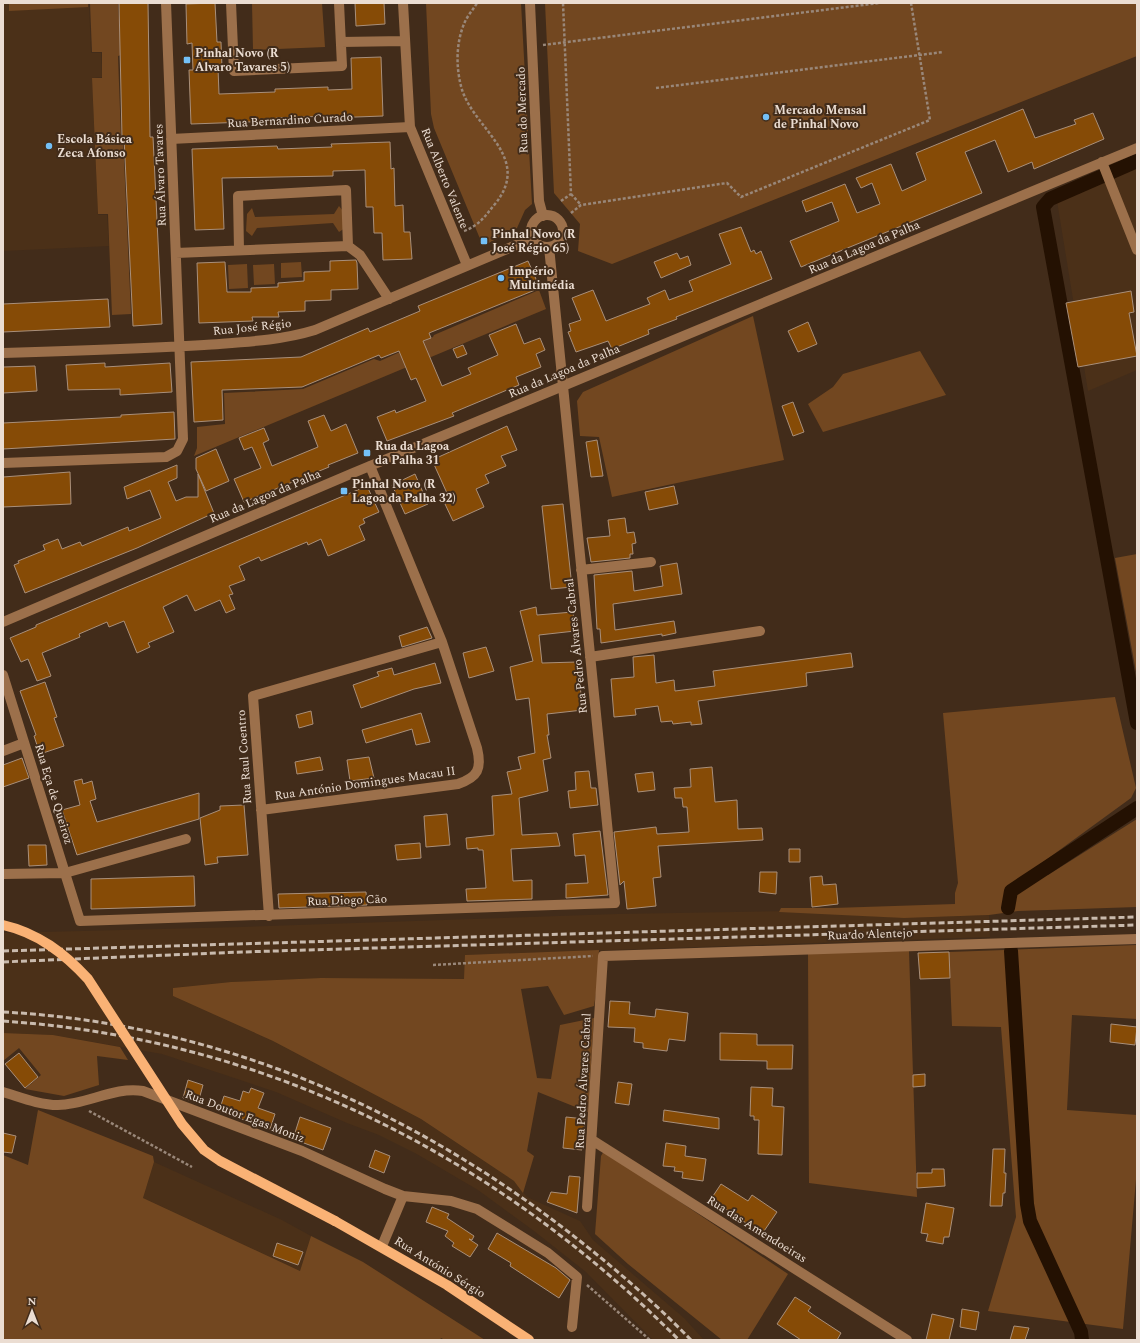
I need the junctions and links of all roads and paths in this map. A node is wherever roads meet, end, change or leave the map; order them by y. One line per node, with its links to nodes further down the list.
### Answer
1 (166, 3): 18 (street, Rua Álvaro Tavares)
2 (231, 3): 11 (street)
3 (339, 3): 11 (street)
4 (403, 3): 10 (street, Rua Alberto Valente)
5 (477, 3): 26 (path)
6 (530, 3): 13 (street, Rua do Mercado)
7 (563, 3): 12 (path)
8 (879, 3): 12 (path)
9 (911, 3): 15 (path)
10 (405, 41): 11 (street); 17 (street, Rua Alberto Valente)
11 (341, 42)
12 (565, 43): 13 (path); 21 (path)
13 (533, 46): 25 (street, Rua do Mercado)
14 (943, 52): 15 (path)
15 (921, 55): 16 (path); 23 (path)
16 (656, 88)
17 (410, 127): 18 (street, Rua Bernardino Curado); 26 (street, Rua Alberto Valente)
18 (171, 139): 32 (street, Rua Álvaro Tavares)
19 (1137, 148): 20 (street, Rua da Lagoa da Palha)
20 (1102, 162): 31 (street); 37 (street, Rua da Lagoa da Palha)
21 (571, 194): 22 (path); 23 (path)
22 (562, 201)
23 (581, 205): 24 (path)
24 (571, 213)
25 (543, 216): 27 (street); 29 (street)
26 (454, 235): 33 (street, Rua Alberto Valente)
27 (533, 238): 29 (street); 33 (street, Rua José Régio)
28 (348, 246): 30 (street); 30 (street); 34 (street)
29 (549, 247): 37 (street)
30 (239, 250): 32 (street)
31 (1137, 250)
32 (176, 253): 35 (street, Rua Álvaro Tavares)
33 (467, 265): 34 (street, Rua José Régio)
34 (389, 299): 35 (street, Rua José Régio)
35 (179, 346): 36 (street, Rua José Régio); 38 (street, Rua Álvaro Tavares)
36 (3, 353)
37 (562, 386): 39 (street, Rua da Lagoa da Palha); 41 (street, Rua Pedro Álvares Cabral)
38 (3, 463)
39 (370, 466): 42 (street, Rua da Lagoa da Palha); 44 (street, Rua António Domingues Macau II)
40 (651, 562): 41 (street)
41 (581, 570): 45 (street, Rua Pedro Álvares Cabral)
42 (3, 622)
43 (760, 631): 45 (street)
44 (442, 642): 49 (street, Rua Raul Coentro); 49 (street, Rua António Domingues Macau II)
45 (590, 657): 53 (street, Rua Pedro Álvares Cabral)
46 (3, 675): 47 (street, Rua Eça de Queiroz)
47 (24, 743): 48 (street); 51 (street, Rua Eça de Queiroz)
48 (3, 751)
49 (262, 810): 54 (street, Rua Raul Coentro)
50 (186, 839): 51 (street)
51 (65, 873): 52 (street); 55 (street, Rua Eça de Queiroz)
52 (3, 874)
53 (615, 903): 54 (street, Rua Diogo Cão)
54 (269, 916): 55 (street, Rua Diogo Cão)
55 (80, 921)
56 (3, 925): 66 (main road, Rua António Sérgio, bridge)
57 (1137, 939): 58 (street, Rua do Alentejo)
58 (603, 956): 59 (path); 62 (street, Rua Pedro Álvares Cabral)
59 (434, 965)
60 (3, 1092): 61 (street, Rua Doutor Egas Moniz)
61 (73, 1102): 63 (path); 64 (street, Rua Doutor Egas Moniz)
62 (592, 1140): 65 (street, Rua Pedro Álvares Cabral); 71 (street, Rua das Amendoeiras)
63 (192, 1167)
64 (403, 1196): 66 (street); 67 (street, Rua Doutor Egas Moniz)
65 (587, 1207)
66 (382, 1246): 69 (main road, Rua António Sérgio)
67 (577, 1277): 68 (street); 70 (path)
68 (572, 1327)
69 (529, 1340)
70 (650, 1340)
71 (907, 1340)

